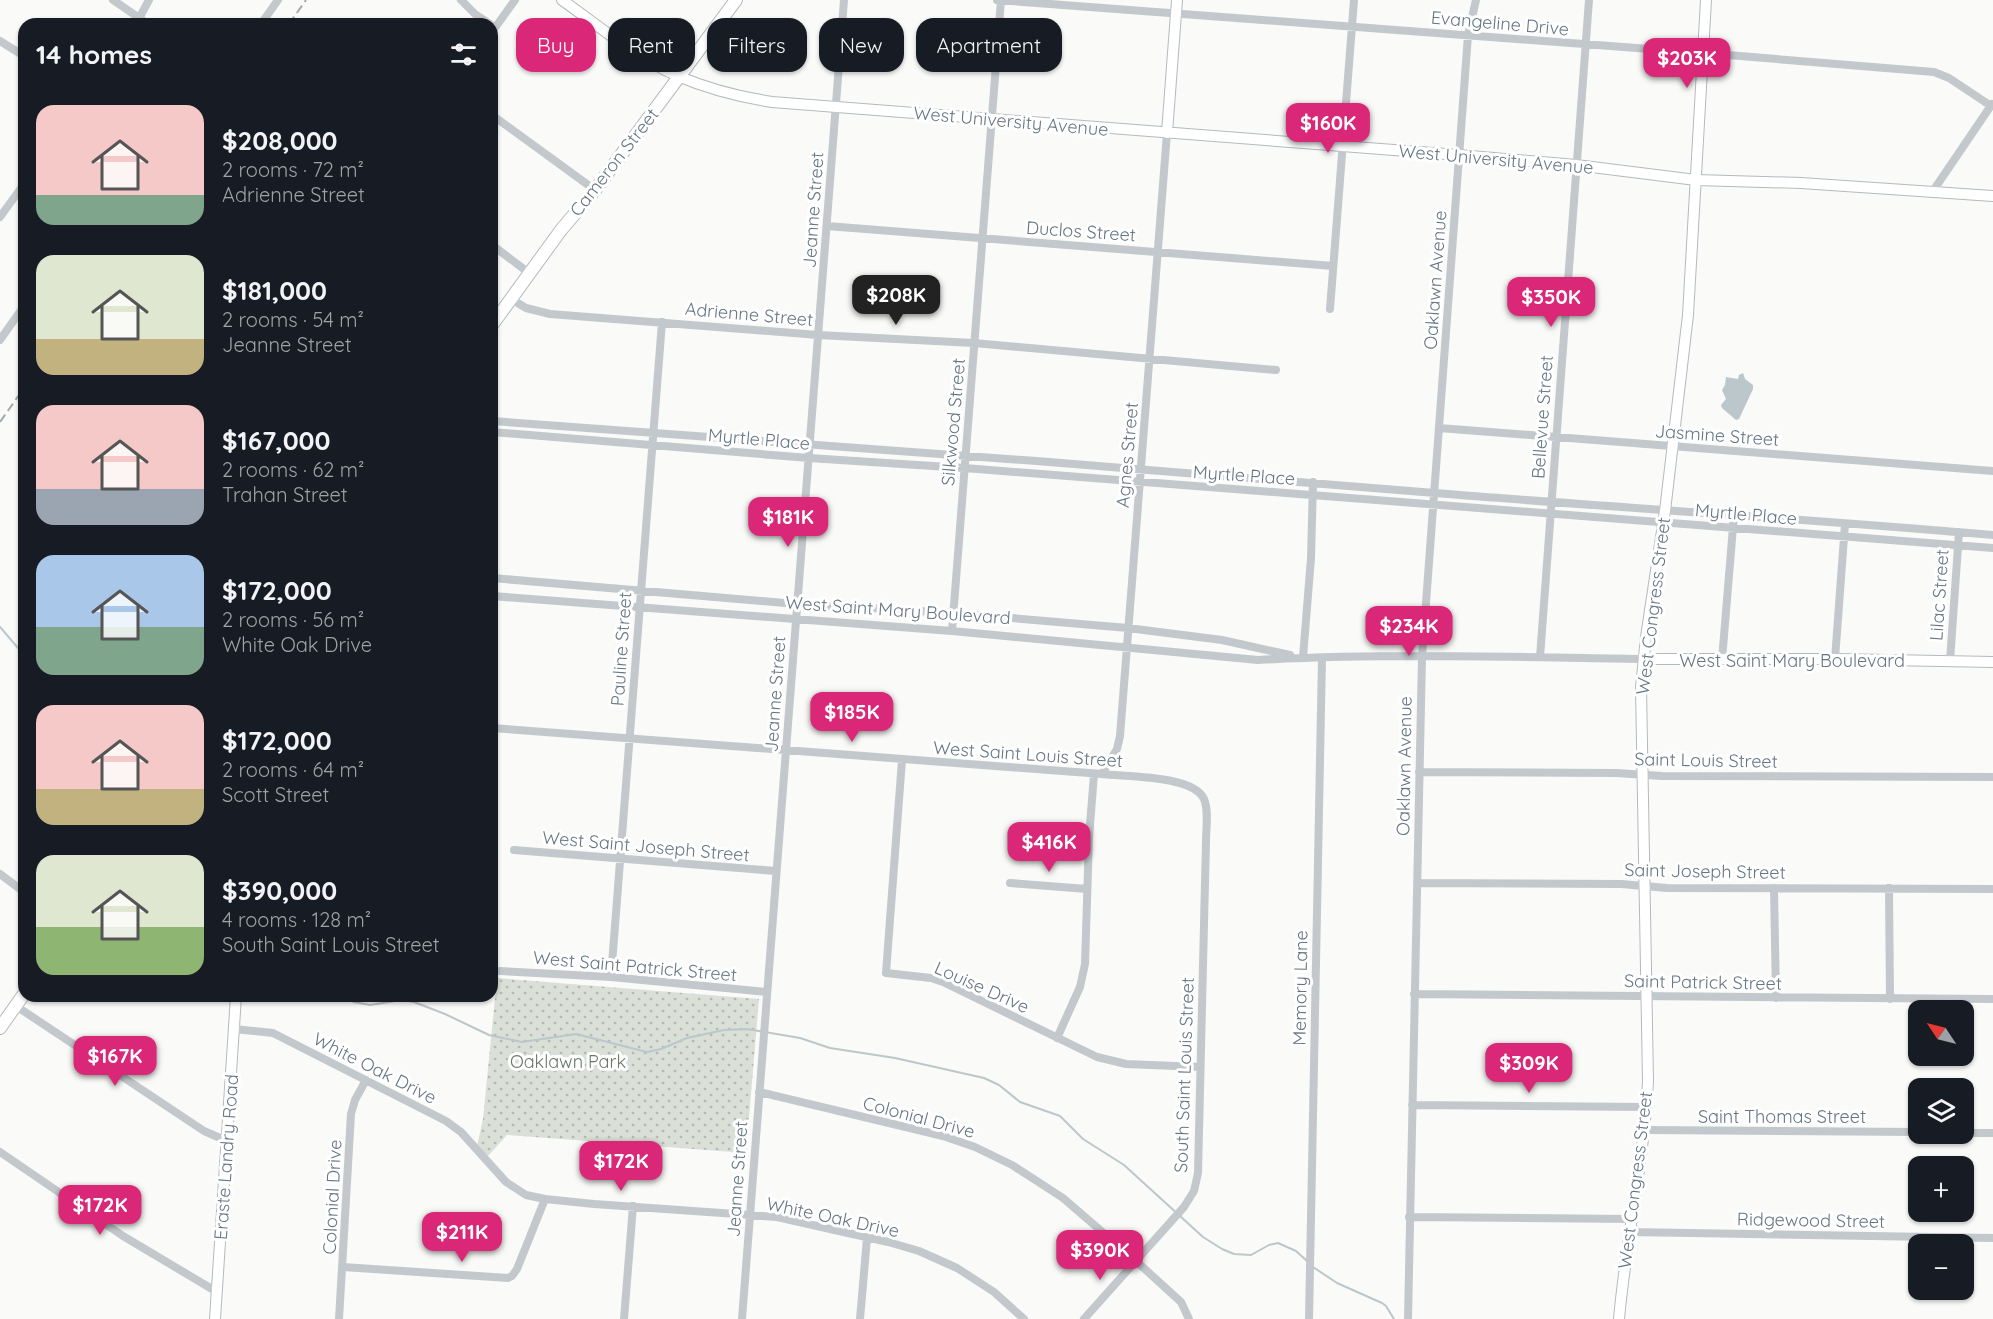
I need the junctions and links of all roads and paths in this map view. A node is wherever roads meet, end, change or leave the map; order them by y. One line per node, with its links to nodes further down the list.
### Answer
1 (113, 0): 16 (street)
2 (149, 0): 17 (street)
3 (278, 0): 18 (street)
4 (462, 0): 19 (street)
5 (515, 0): 20 (street)
6 (562, 0): 27 (main road, West University Avenue)
7 (736, 0): 27 (main road, Cameron Street)
8 (844, 0): 29 (street, Jeanne Street)
9 (999, 0): 15 (street, Evangeline Drive); 31 (street, Silkwood Street)
10 (1177, 0): 15 (main road)
11 (1354, 0): 21 (street)
12 (1476, 0): 22 (street, Oaklawn Avenue)
13 (1589, 0): 24 (street, Bellevue Street)
14 (1706, 0): 26 (main road, West Congress Street)
15 (1176, 13): 21 (street, Evangeline Drive); 32 (main road)
16 (134, 18)
17 (140, 18)
18 (265, 18)
19 (480, 18)
20 (498, 20)
21 (1352, 26): 22 (street, Evangeline Drive); 33 (street)
22 (1468, 35): 24 (street, Evangeline Drive); 34 (street, Oaklawn Avenue)
23 (0, 41): 25 (street)
24 (1585, 45): 26 (street, Evangeline Drive); 35 (street, Bellevue Street)
25 (18, 52)
26 (1703, 53): 28 (street, Evangeline Drive); 36 (main road, West Congress Street)
27 (678, 76): 29 (main road, West University Avenue); 37 (main road, Cameron Street)
28 (1992, 105): 38 (street)
29 (836, 107): 31 (main road, West University Avenue); 42 (street, Jeanne Street)
30 (498, 119): 37 (street)
31 (991, 120): 32 (main road, West University Avenue); 43 (street, Silkwood Street)
32 (1167, 133): 33 (main road, West University Avenue); 45 (street, Agnes Street)
33 (1342, 146): 34 (main road, West University Avenue); 46 (street)
34 (1460, 155): 35 (main road, West University Avenue); 59 (street, Oaklawn Avenue)
35 (1576, 165): 36 (main road, West University Avenue); 62 (street, Bellevue Street)
36 (1696, 180): 38 (main road, West University Avenue); 65 (main road, West Congress Street)
37 (595, 190): 47 (main road, Cameron Street)
38 (1933, 191): 40 (main road, West University Avenue)
39 (18, 192): 41 (street)
40 (1993, 196)
41 (1, 215)
42 (827, 226): 43 (street, Duclos Street); 53 (street, Jeanne Street)
43 (982, 238): 45 (street, Duclos Street); 55 (street, Silkwood Street)
44 (498, 249): 47 (street)
45 (1158, 252): 46 (street, Duclos Street); 56 (street, Agnes Street)
46 (1333, 266): 49 (street)
47 (530, 273): 48 (main road, Cameron Street)
48 (511, 299): 51 (main road, Cameron Street); 52 (street, Adrienne Street)
49 (1330, 309)
50 (18, 314): 54 (street)
51 (498, 317)
52 (662, 322): 53 (street, Adrienne Street); 61 (street, Pauline Street)
53 (818, 334): 55 (street, Adrienne Street); 64 (street, Jeanne Street)
54 (0, 340)
55 (974, 343): 56 (street, Adrienne Street); 66 (street, Silkwood Street)
56 (1150, 359): 57 (street, Adrienne Street); 69 (street, Agnes Street)
57 (1275, 370)
58 (498, 421): 61 (street, Myrtle Place)
59 (1439, 428): 62 (street, Jasmine Street); 73 (street, Oaklawn Avenue)
60 (498, 432): 63 (street, Myrtle Place)
61 (653, 432): 63 (street, Pauline Street); 64 (street, Myrtle Place)
62 (1556, 437): 65 (street, Jasmine Street); 75 (street, Bellevue Street)
63 (652, 445): 67 (street, Myrtle Place); 88 (street, Pauline Street)
64 (810, 445): 66 (street, Myrtle Place); 67 (street, Jeanne Street)
65 (1672, 447): 70 (street, Jasmine Street); 79 (main road, West Congress Street)
66 (965, 456): 68 (street, Silkwood Street); 69 (street, Myrtle Place)
67 (809, 458): 68 (street, Myrtle Place); 90 (street, Jeanne Street)
68 (964, 468): 72 (street, Myrtle Place); 92 (street, Silkwood Street)
69 (1141, 470): 71 (street, Myrtle Place); 72 (street, Agnes Street)
70 (1993, 471)
71 (1314, 482): 73 (street, Myrtle Place); 74 (street)
72 (1140, 483): 74 (street, Myrtle Place); 94 (street, Agnes Street)
73 (1434, 493): 75 (street, Myrtle Place); 76 (street, Oaklawn Avenue)
74 (1312, 495): 76 (street, Myrtle Place); 97 (street)
75 (1551, 501): 77 (street, Bellevue Street); 79 (street, Myrtle Place)
76 (1434, 504): 77 (street, Myrtle Place); 98 (street, Oaklawn Avenue)
77 (1550, 513): 79 (street, Myrtle Place); 99 (street, Bellevue Street)
78 (1734, 515): 79 (street, Myrtle Place); 80 (street, Myrtle Place); 81 (street)
79 (1665, 516): 81 (street, Myrtle Place); 101 (main road, West Congress Street)
80 (1845, 524): 82 (street, Myrtle Place); 84 (street)
81 (1733, 528): 84 (street, Myrtle Place); 103 (street)
82 (1959, 532): 83 (street, Myrtle Place); 85 (street, Lilac Street)
83 (1993, 535)
84 (1844, 536): 85 (street, Myrtle Place); 102 (street)
85 (1958, 545): 86 (street, Myrtle Place); 104 (street, Lilac Street)
86 (1993, 548)
87 (498, 578): 88 (street, West Saint Mary Boulevard)
88 (641, 590): 90 (street, West Saint Mary Boulevard); 91 (street, Pauline Street)
89 (498, 596): 91 (street, West Saint Mary Boulevard)
90 (796, 604): 92 (street, West Saint Mary Boulevard); 93 (street, Jeanne Street)
91 (639, 607): 93 (street, West Saint Mary Boulevard); 107 (street, Pauline Street)
92 (953, 613): 94 (street, West Saint Mary Boulevard); 95 (street, Silkwood Street)
93 (796, 620): 95 (street, West Saint Mary Boulevard); 108 (street, Jeanne Street)
94 (1128, 627): 96 (street, Agnes Street); 97 (street, West Saint Mary Boulevard)
95 (952, 631): 96 (street, West Saint Mary Boulevard)
96 (1127, 646): 97 (street, West Saint Mary Boulevard); 111 (street, Agnes Street)
97 (1303, 657): 100 (street, West Saint Mary Boulevard)
98 (1422, 657): 99 (street, West Saint Mary Boulevard); 100 (street, West Saint Mary Boulevard); 110 (street, Oaklawn Avenue)
99 (1540, 657): 101 (street, West Saint Mary Boulevard)
100 (1322, 658): 171 (street, Memory Lane)
101 (1644, 659): 103 (main road, West Saint Mary Boulevard); 112 (main road, West Congress Street)
102 (1835, 659): 103 (main road, West Saint Mary Boulevard); 104 (main road, West Saint Mary Boulevard)
103 (1722, 660)
104 (1950, 661): 105 (main road, West Saint Mary Boulevard)
105 (1993, 662)
106 (498, 728): 107 (street, West Saint Louis Street)
107 (629, 738): 108 (street, West Saint Louis Street); 116 (street, Pauline Street)
108 (786, 750): 109 (street, West Saint Louis Street); 117 (street, Jeanne Street)
109 (902, 760): 111 (street, West Saint Louis Street); 140 (street, Louise Drive)
110 (1419, 772): 112 (street, Saint Louis Street); 120 (street, Oaklawn Avenue)
111 (1098, 774): 114 (street, West Saint Louis Street); 125 (street, Agnes Street)
112 (1642, 774): 113 (street, Saint Louis Street); 121 (main road, West Congress Street)
113 (1993, 777)
114 (1200, 792): 141 (street, South Saint Louis Street)
115 (514, 850): 116 (street, West Saint Joseph Street)
116 (620, 859): 117 (street, West Saint Joseph Street); 128 (street, Pauline Street)
117 (776, 871): 129 (street, Jeanne Street)
118 (0, 874): 122 (street)
119 (1010, 883): 125 (street)
120 (1417, 883): 121 (street, Saint Joseph Street); 130 (street, Oaklawn Avenue)
121 (1644, 886): 123 (street, Saint Joseph Street); 131 (main road, West Congress Street)
122 (18, 888)
123 (1774, 888): 124 (street, Saint Joseph Street); 132 (street)
124 (1889, 888): 126 (street, Saint Joseph Street); 133 (street)
125 (1087, 889): 140 (street, Agnes Street)
126 (1993, 889)
127 (500, 971): 128 (street, West Saint Patrick Street)
128 (611, 978): 129 (street, West Saint Patrick Street)
129 (767, 992): 143 (street, Jeanne Street)
130 (1414, 994): 131 (street, Saint Patrick Street); 144 (street, Oaklawn Avenue)
131 (1646, 996): 132 (street, Saint Patrick Street); 145 (main road, West Congress Street)
132 (1776, 998): 133 (street, Saint Patrick Street)
133 (1890, 999): 134 (street, Saint Patrick Street)
134 (1993, 999)
135 (19, 1002): 137 (main road)
136 (236, 1002): 139 (main road, Eraste Landry Road)
137 (16, 1006): 138 (main road); 150 (street)
138 (0, 1028)
139 (234, 1029): 142 (street, White Oak Drive); 150 (main road, Eraste Landry Road)
140 (1057, 1038): 141 (street, Louise Drive)
141 (1200, 1067): 160 (street, South Saint Louis Street)
142 (366, 1080): 152 (street, White Oak Drive); 161 (street, Colonial Drive)
143 (759, 1092): 154 (street, Jeanne Street); 160 (street, Colonial Drive)
144 (1412, 1105): 145 (street); 155 (street, Oaklawn Avenue)
145 (1647, 1107): 146 (main road, West Congress Street)
146 (1645, 1131): 147 (street, Saint Thomas Street); 156 (main road, West Congress Street)
147 (1908, 1132)
148 (1974, 1133): 149 (street)
149 (1993, 1133)
150 (227, 1141): 162 (main road, Eraste Landry Road)
151 (0, 1152): 162 (street)
152 (545, 1199): 153 (street, White Oak Drive); 161 (street)
153 (633, 1206): 154 (street, White Oak Drive); 165 (street)
154 (750, 1215): 158 (street, White Oak Drive); 166 (street, Jeanne Street)
155 (1409, 1217): 156 (street); 172 (street, Oaklawn Avenue)
156 (1632, 1219): 157 (main road, West Congress Street)
157 (1629, 1232): 159 (street, Ridgewood Street); 173 (main road, West Congress Street)
158 (867, 1238): 167 (street); 168 (street, White Oak Drive)
159 (1993, 1238)
160 (1136, 1261): 169 (street, South Saint Louis Street); 170 (street, Colonial Drive)
161 (343, 1267): 164 (street, Colonial Drive)
162 (217, 1292): 163 (main road, Eraste Landry Road)
163 (215, 1319)
164 (339, 1319)
165 (624, 1319)
166 (742, 1319)
167 (860, 1319)
168 (1024, 1319)
169 (1084, 1319)
170 (1189, 1319)
171 (1309, 1319)
172 (1408, 1319)
173 (1619, 1319)

